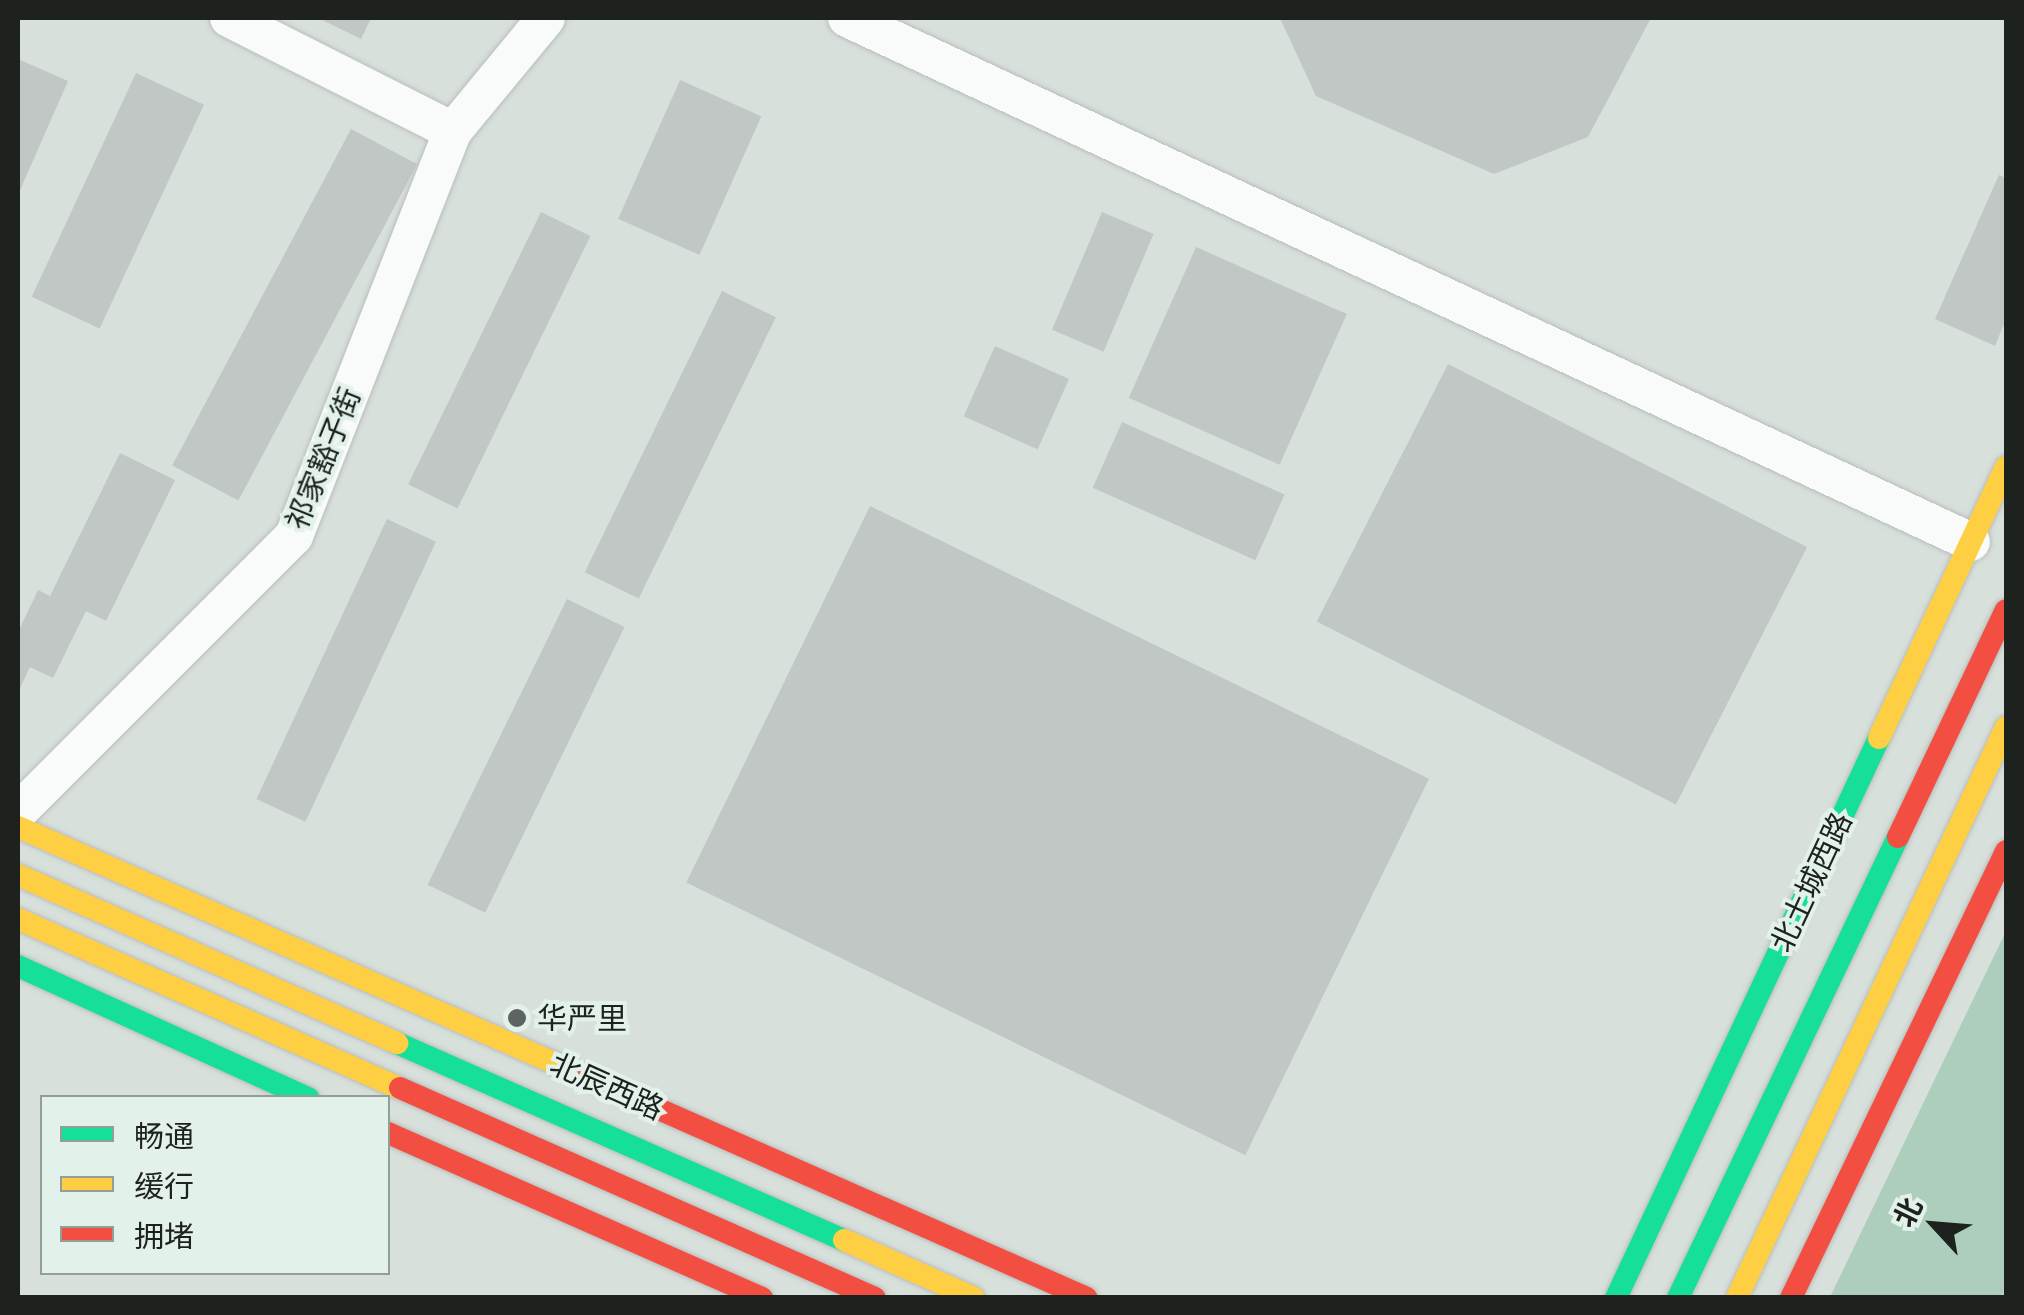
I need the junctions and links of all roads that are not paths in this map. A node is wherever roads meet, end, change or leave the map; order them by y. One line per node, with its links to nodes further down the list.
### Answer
1 (229, 18): 4 (street)
2 (546, 18): 4 (street, 祁家豁子街)
3 (847, 18): 6 (street)
4 (453, 131): 9 (street, 祁家豁子街)
5 (2006, 467): 6 (main road, 北土城西路)
6 (1971, 542): 21 (main road, 北土城西路)
7 (2006, 610): 22 (main road, 北土城西路)
8 (2006, 727): 23 (main road)
9 (18, 812)
10 (18, 827): 20 (main road, 北辰西路)
11 (2006, 851): 24 (main road)
12 (18, 874): 19 (main road, 北辰西路)
13 (18, 919): 18 (main road)
14 (18, 966): 15 (main road)
15 (301, 1095)
16 (390, 1133): 17 (main road)
17 (762, 1298)
18 (875, 1298)
19 (974, 1298)
20 (1087, 1298)
21 (1616, 1298)
22 (1678, 1298)
23 (1737, 1298)
24 (1791, 1298)

